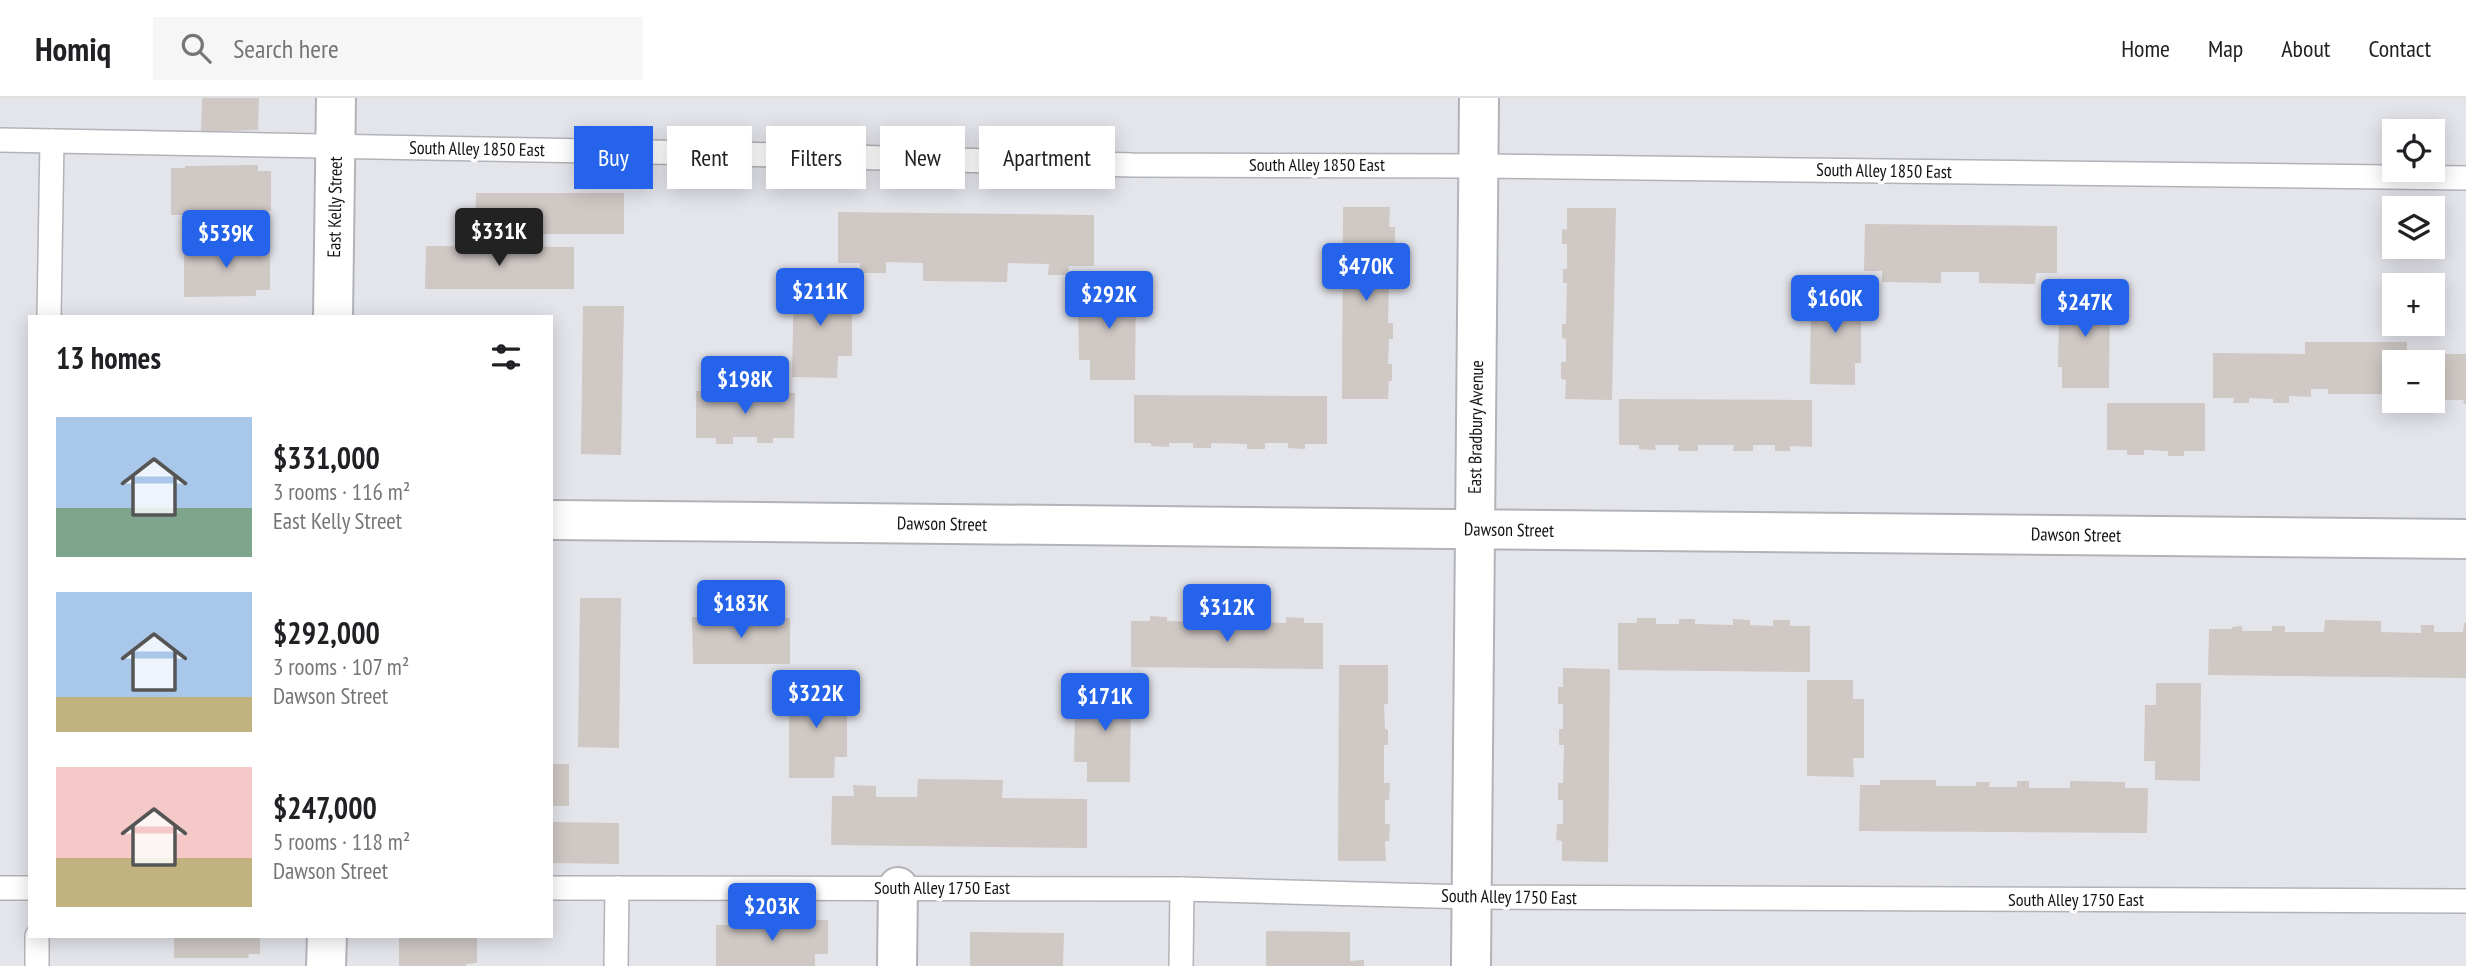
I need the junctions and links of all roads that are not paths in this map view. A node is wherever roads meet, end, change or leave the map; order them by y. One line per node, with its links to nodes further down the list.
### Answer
1 (336, 98): 5 (street, East Kelly Street)
2 (1479, 98): 6 (street, East Bradbury Avenue)
3 (0, 140): 4 (lane, South Alley 1850 East)
4 (52, 141): 5 (lane, South Alley 1850 East); 8 (lane)
5 (335, 147): 6 (lane, South Alley 1850 East); 9 (street, East Kelly Street)
6 (1479, 166): 7 (lane, South Alley 1850 East); 11 (street, East Bradbury Avenue)
7 (2466, 178)
8 (50, 315)
9 (333, 315)
10 (553, 520): 11 (street, Dawson Street)
11 (1475, 529): 12 (street, Dawson Street); 19 (street, East Bradbury Avenue)
12 (2466, 539)
13 (898, 887): 17 (lane, South Alley 1750 East); 18 (lane, South Alley 1750 East); 26 (street)
14 (0, 888): 15 (lane)
15 (28, 888)
16 (553, 888): 17 (lane, South Alley 1750 East)
17 (617, 888): 25 (lane)
18 (1182, 889): 19 (lane, South Alley 1750 East); 27 (lane)
19 (1471, 897): 20 (lane, South Alley 1750 East); 28 (street, East Bradbury Avenue)
20 (2466, 901)
21 (37, 938): 23 (lane)
22 (327, 938): 24 (street)
23 (37, 966)
24 (326, 966)
25 (616, 966)
26 (897, 966)
27 (1181, 966)
28 (1471, 966)

